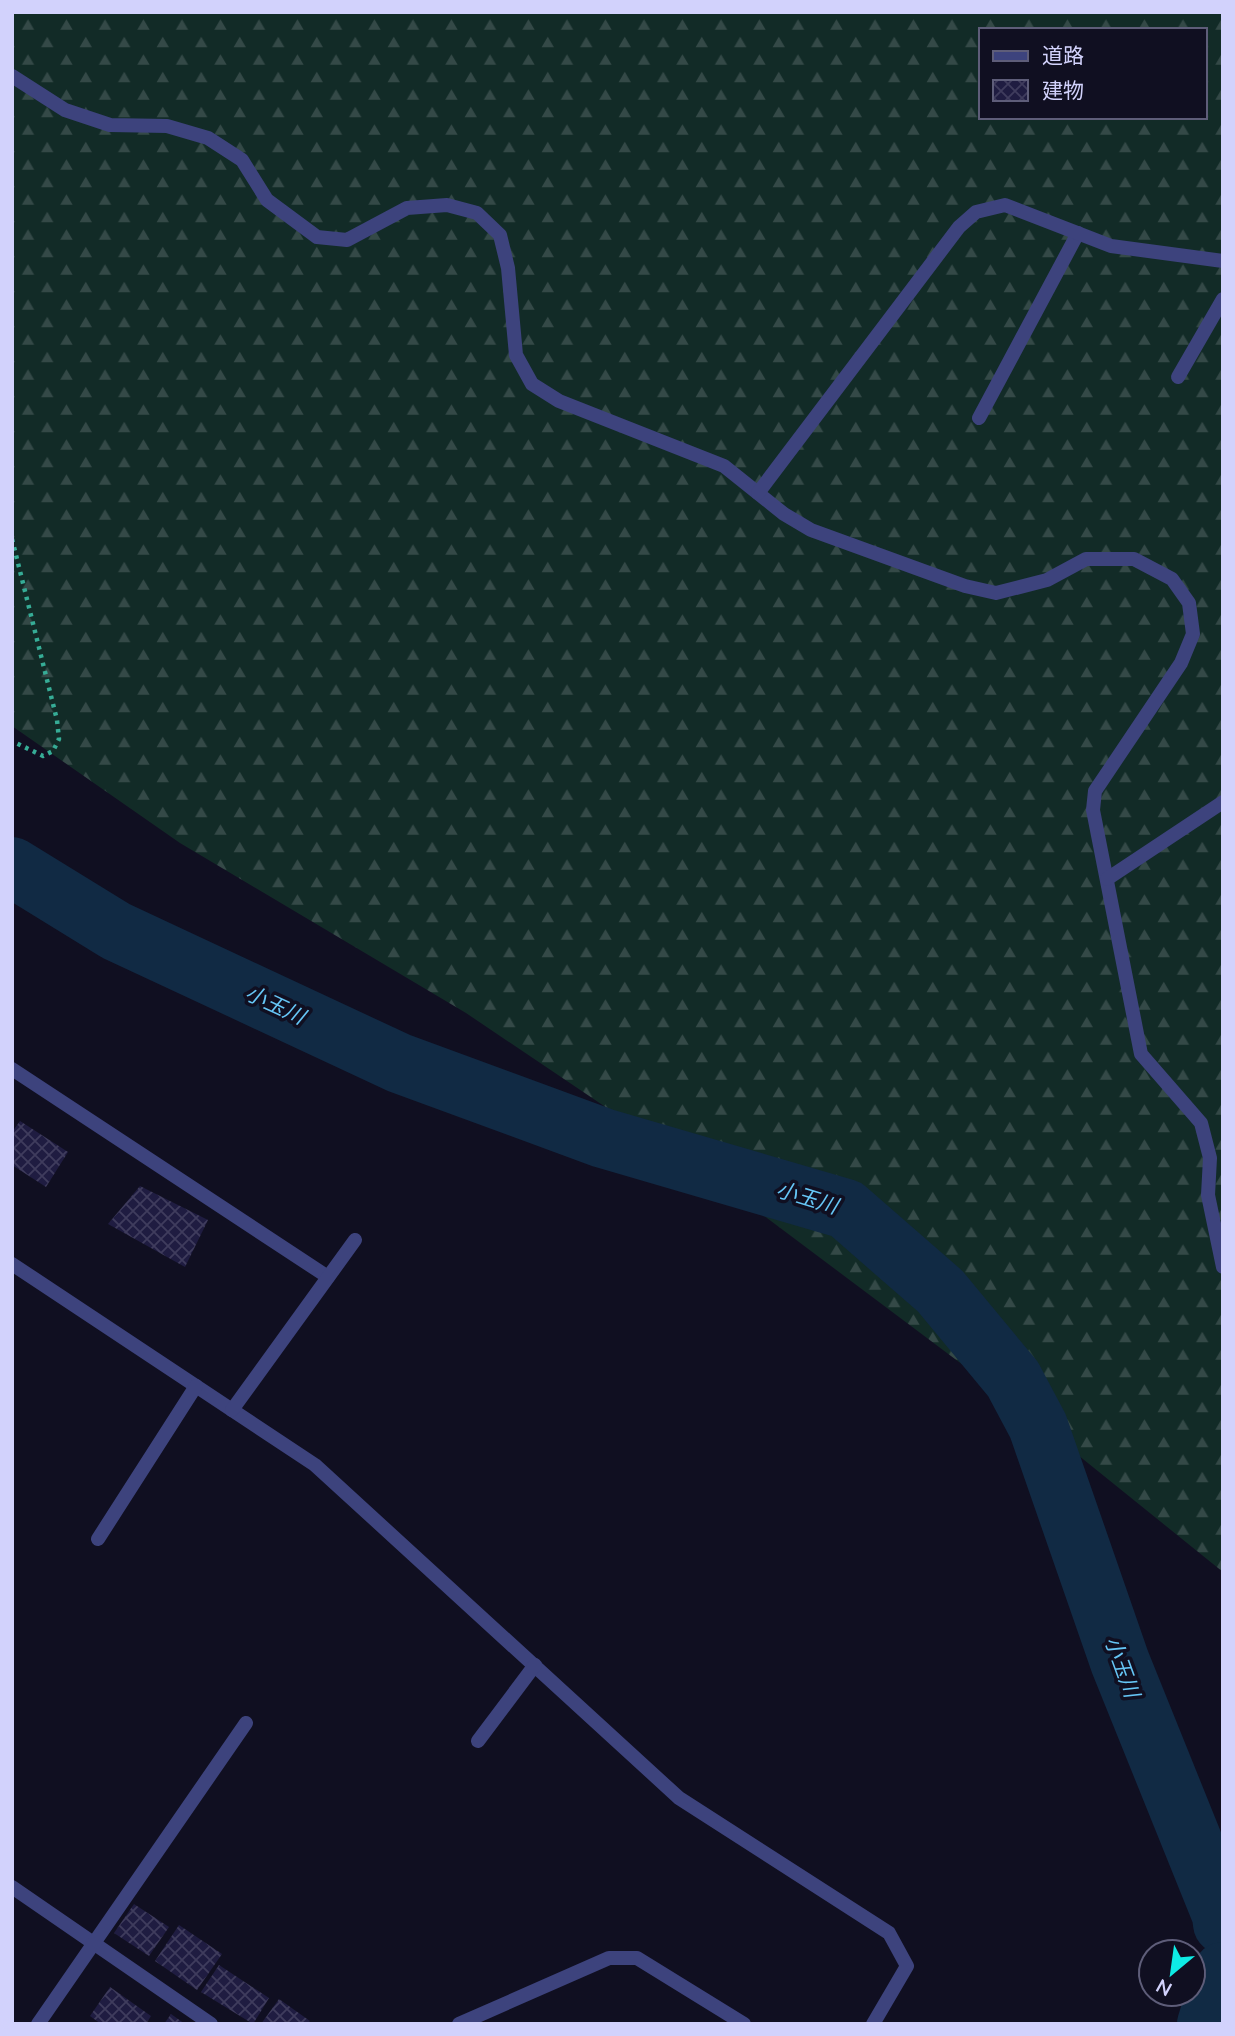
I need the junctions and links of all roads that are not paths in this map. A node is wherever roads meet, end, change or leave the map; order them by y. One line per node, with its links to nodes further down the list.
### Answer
1 (12, 76): 7 (street)
2 (1078, 233): 3 (street); 6 (street); 7 (street)
3 (1223, 261)
4 (1223, 299): 5 (street)
5 (1178, 377)
6 (979, 418)
7 (758, 493): 9 (street)
8 (1223, 802): 9 (street)
9 (1107, 878): 13 (street)
10 (12, 1069): 14 (street)
11 (355, 1240): 14 (street)
12 (12, 1264): 15 (street)
13 (1223, 1267)
14 (328, 1277): 16 (street)
15 (196, 1386): 16 (street); 17 (street)
16 (232, 1410): 18 (street)
17 (98, 1539)
18 (535, 1665): 20 (street); 27 (street)
19 (246, 1723): 22 (street)
20 (478, 1741)
21 (12, 1887): 22 (street)
22 (93, 1944): 23 (street); 24 (street)
23 (38, 2024)
24 (211, 2024)
25 (459, 2024): 26 (street)
26 (744, 2024)
27 (873, 2024)

